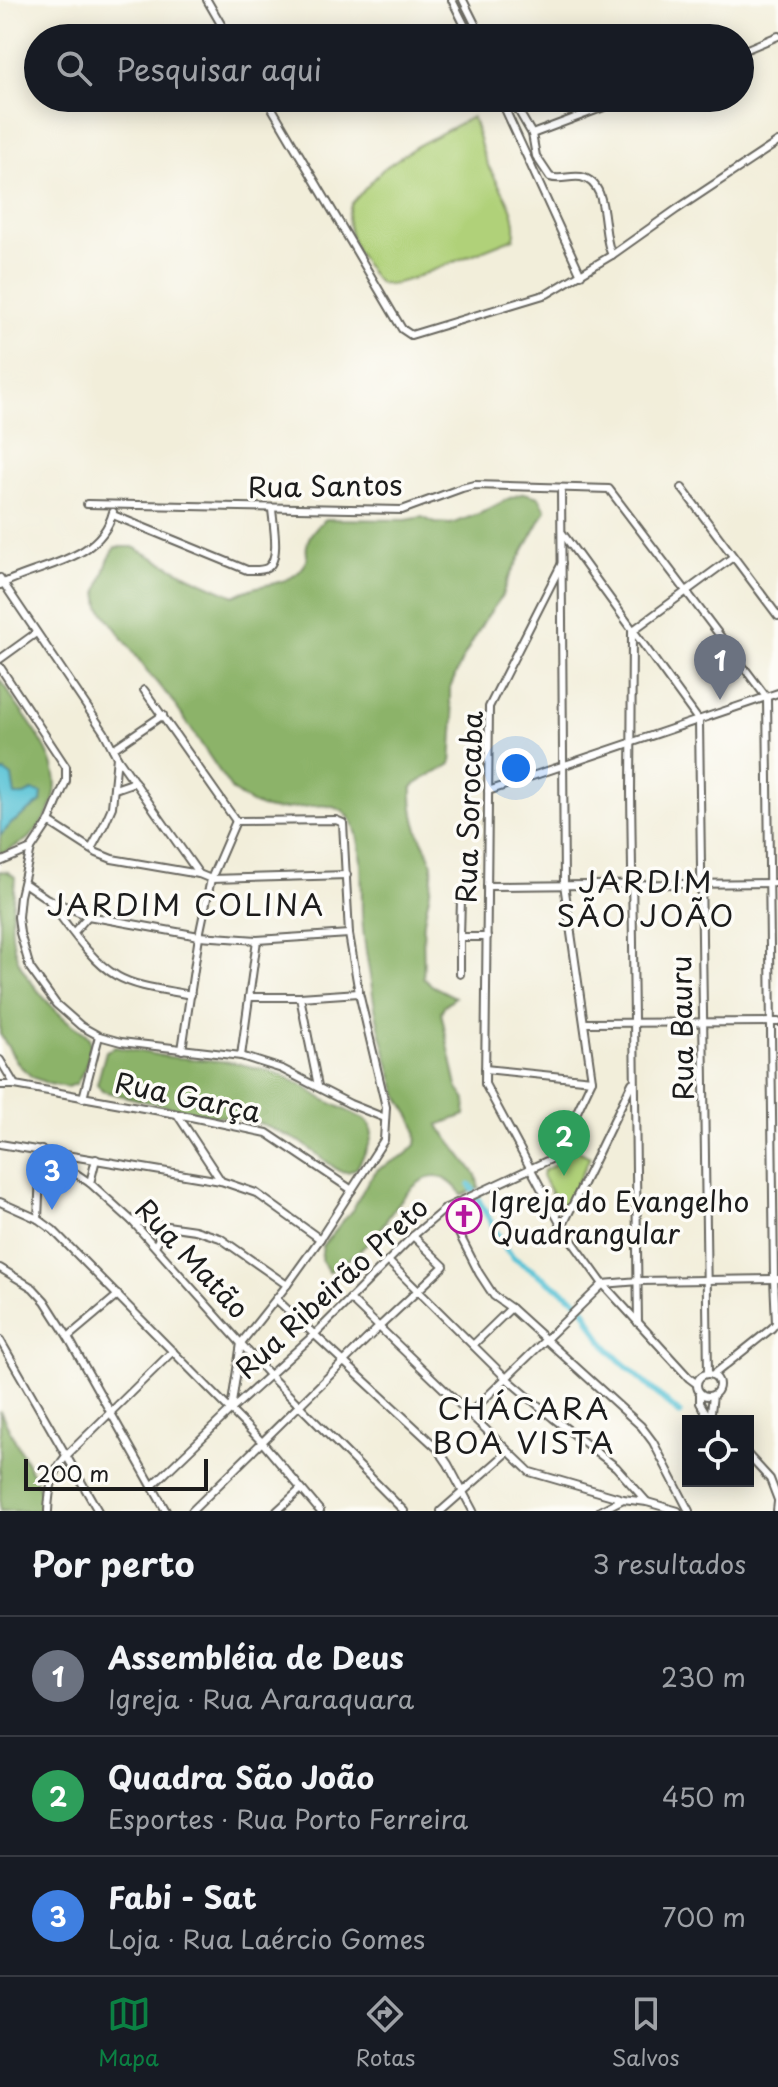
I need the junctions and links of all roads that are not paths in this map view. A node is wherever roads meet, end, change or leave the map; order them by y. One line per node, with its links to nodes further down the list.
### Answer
1 (207, 0): 4 (street)
2 (452, 0): 5 (street)
3 (463, 0): 6 (street)
4 (221, 24)
5 (464, 24)
6 (475, 24)
7 (778, 36): 8 (street)
8 (754, 46)
9 (274, 112): 16 (street)
10 (506, 112): 16 (street)
11 (519, 112): 13 (street)
12 (591, 112): 13 (street)
13 (532, 134): 15 (street)
14 (778, 142): 15 (street)
15 (612, 255): 16 (street)
16 (581, 275)
17 (561, 488): 21 (street, Rua Santos); 23 (street); 27 (street, Rua Santos)
18 (682, 488): 24 (street)
19 (87, 504): 20 (street, Rua Santos)
20 (114, 505): 21 (street, Rua Santos); 22 (street)
21 (272, 509): 22 (street)
22 (113, 515): 26 (street)
23 (562, 534): 25 (street); 29 (street)
24 (733, 557): 27 (street); 28 (street)
25 (562, 563): 41 (street); 44 (street, Rua Sorocaba)
26 (1, 582): 30 (street)
27 (686, 591): 29 (street); 35 (street)
28 (778, 615)
29 (632, 631): 37 (street); 38 (street)
30 (36, 633): 31 (street); 39 (street)
31 (0, 659)
32 (0, 667): 46 (street)
33 (144, 690): 36 (street)
34 (778, 693): 35 (street)
35 (767, 698): 37 (street); 54 (street)
36 (163, 715): 39 (street); 45 (street)
37 (699, 721): 38 (street); 56 (street, Rua Bauru)
38 (631, 743): 41 (street); 57 (street)
39 (113, 749): 40 (street)
40 (117, 757): 42 (street); 43 (street)
41 (564, 766): 44 (street); 55 (street)
42 (135, 782): 43 (street); 50 (street)
43 (115, 789): 48 (street)
44 (488, 791): 58 (street, Rua Sorocaba)
45 (236, 821): 51 (street); 52 (street)
46 (49, 822): 47 (street); 48 (street)
47 (31, 849): 49 (street); 53 (street)
48 (91, 849): 50 (street)
49 (0, 862)
50 (199, 874): 52 (street)
51 (347, 875): 52 (street); 63 (street)
52 (211, 879): 64 (street)
53 (24, 883): 59 (street); 77 (street)
54 (774, 883): 56 (street); 73 (street)
55 (564, 884): 57 (street); 58 (street); 74 (street)
56 (701, 884): 57 (street); 76 (street, Rua Bauru)
57 (632, 885): 75 (street)
58 (487, 886): 66 (street, Rua Sorocaba)
59 (46, 898): 61 (street); 62 (street)
60 (461, 899): 65 (street)
61 (88, 916): 62 (street); 64 (street)
62 (74, 932): 70 (street)
63 (349, 934): 67 (street); 69 (street)
64 (199, 936): 67 (street); 70 (street)
65 (460, 937): 66 (street); 68 (street)
66 (487, 937): 81 (street, Rua Sorocaba)
67 (257, 940): 71 (street)
68 (460, 974)
69 (359, 993): 72 (street); 89 (street)
70 (191, 995): 78 (street)
71 (249, 997): 72 (street); 79 (street)
72 (300, 997): 86 (street)
73 (774, 1022): 76 (street); 108 (street)
74 (585, 1023): 75 (street); 82 (street)
75 (634, 1023): 76 (street); 83 (street)
76 (703, 1023): 110 (street, Rua Bauru)
77 (99, 1036): 78 (street); 87 (street)
78 (182, 1050): 79 (street)
79 (241, 1056): 86 (street)
80 (0, 1060): 85 (street)
81 (485, 1069): 82 (street); 93 (street, Rua Sorocaba)
82 (592, 1080): 93 (street, Rua Ribeirão Preto)
83 (634, 1080): 102 (street); 109 (street)
84 (0, 1085): 85 (street, Rua Garça)
85 (15, 1085): 87 (street, Rua Garça)
86 (318, 1086): 89 (street)
87 (83, 1098): 88 (street, Rua Garça)
88 (177, 1114): 94 (street); 96 (street, Rua Garça)
89 (385, 1118): 96 (street)
90 (0, 1144): 91 (street)
91 (41, 1150): 92 (street); 95 (street, Rua Matão); 99 (street)
92 (96, 1159): 94 (street); 95 (street)
93 (531, 1169): 98 (street, Rua Ribeirão Preto); 102 (street, Rua Sorocaba)
94 (221, 1181): 104 (street)
95 (90, 1183): 100 (street, Rua Matão)
96 (352, 1190): 104 (street)
97 (0, 1202): 99 (street)
98 (446, 1208): 103 (street, Rua Ribeirão Preto); 117 (street)
99 (38, 1219): 114 (street)
100 (132, 1221): 101 (street); 105 (street, Rua Matão)
101 (166, 1226): 105 (street); 112 (street)
102 (562, 1227): 111 (street, Rua Sorocaba)
103 (413, 1236): 106 (street, Rua Ribeirão Preto); 113 (street)
104 (320, 1239): 112 (street)
105 (155, 1246): 124 (street, Rua Matão)
106 (388, 1261): 113 (street); 116 (street, Rua Ribeirão Preto)
107 (0, 1268): 121 (street)
108 (776, 1279): 110 (street); 129 (street)
109 (639, 1281): 110 (street); 111 (street); 118 (street)
110 (705, 1281): 129 (street, Rua Bauru)
111 (603, 1284): 118 (street, Rua Sorocaba); 122 (street)
112 (287, 1285): 115 (street)
113 (418, 1290): 119 (street); 125 (street)
114 (118, 1295): 121 (street); 126 (street)
115 (276, 1299): 120 (street); 124 (street)
116 (350, 1299): 119 (street); 120 (street, Rua Ribeirão Preto)
117 (511, 1308): 122 (street); 125 (street)
118 (638, 1323): 131 (street, Rua Sorocaba)
119 (379, 1327): 127 (street); 137 (street)
120 (315, 1334): 127 (street); 128 (street, Rua Ribeirão Preto)
121 (68, 1337): 136 (street)
122 (545, 1339): 130 (street); 162 (street)
123 (0, 1340): 142 (street)
124 (241, 1343): 128 (street, Rua Matão); 135 (street)
125 (473, 1345): 130 (street)
126 (173, 1351): 135 (street); 136 (street)
127 (345, 1363): 134 (street); 146 (street)
128 (269, 1375): 134 (street, Rua Matão); 135 (street, Rua Ribeirão Preto)
129 (710, 1375): 131 (street); 133 (street)
130 (506, 1378): 137 (street); 149 (street)
131 (697, 1384): 132 (street)
132 (700, 1393): 133 (street); 138 (street)
133 (713, 1395): 139 (street)
134 (300, 1405): 140 (street); 157 (street, Rua Matão)
135 (231, 1410): 140 (street); 144 (street, Rua Ribeirão Preto)
136 (111, 1413): 142 (street); 144 (street)
137 (469, 1414): 141 (street)
138 (707, 1415)
139 (711, 1415)
140 (262, 1442): 145 (street); 154 (street)
141 (508, 1452): 146 (street); 147 (street)
142 (66, 1456): 151 (street); 152 (street)
143 (754, 1462): 148 (street)
144 (152, 1486): 153 (street)
145 (301, 1489): 155 (street); 156 (street)
146 (463, 1492): 158 (street); 159 (street)
147 (623, 1499): 149 (street); 160 (street)
148 (778, 1501): 150 (street)
149 (647, 1502): 161 (street)
150 (778, 1510)
151 (48, 1511)
152 (98, 1511)
153 (166, 1511)
154 (192, 1511)
155 (277, 1511)
156 (320, 1511)
157 (404, 1511)
158 (441, 1511)
159 (473, 1511)
160 (600, 1511)
161 (678, 1511)
162 (689, 1511)

